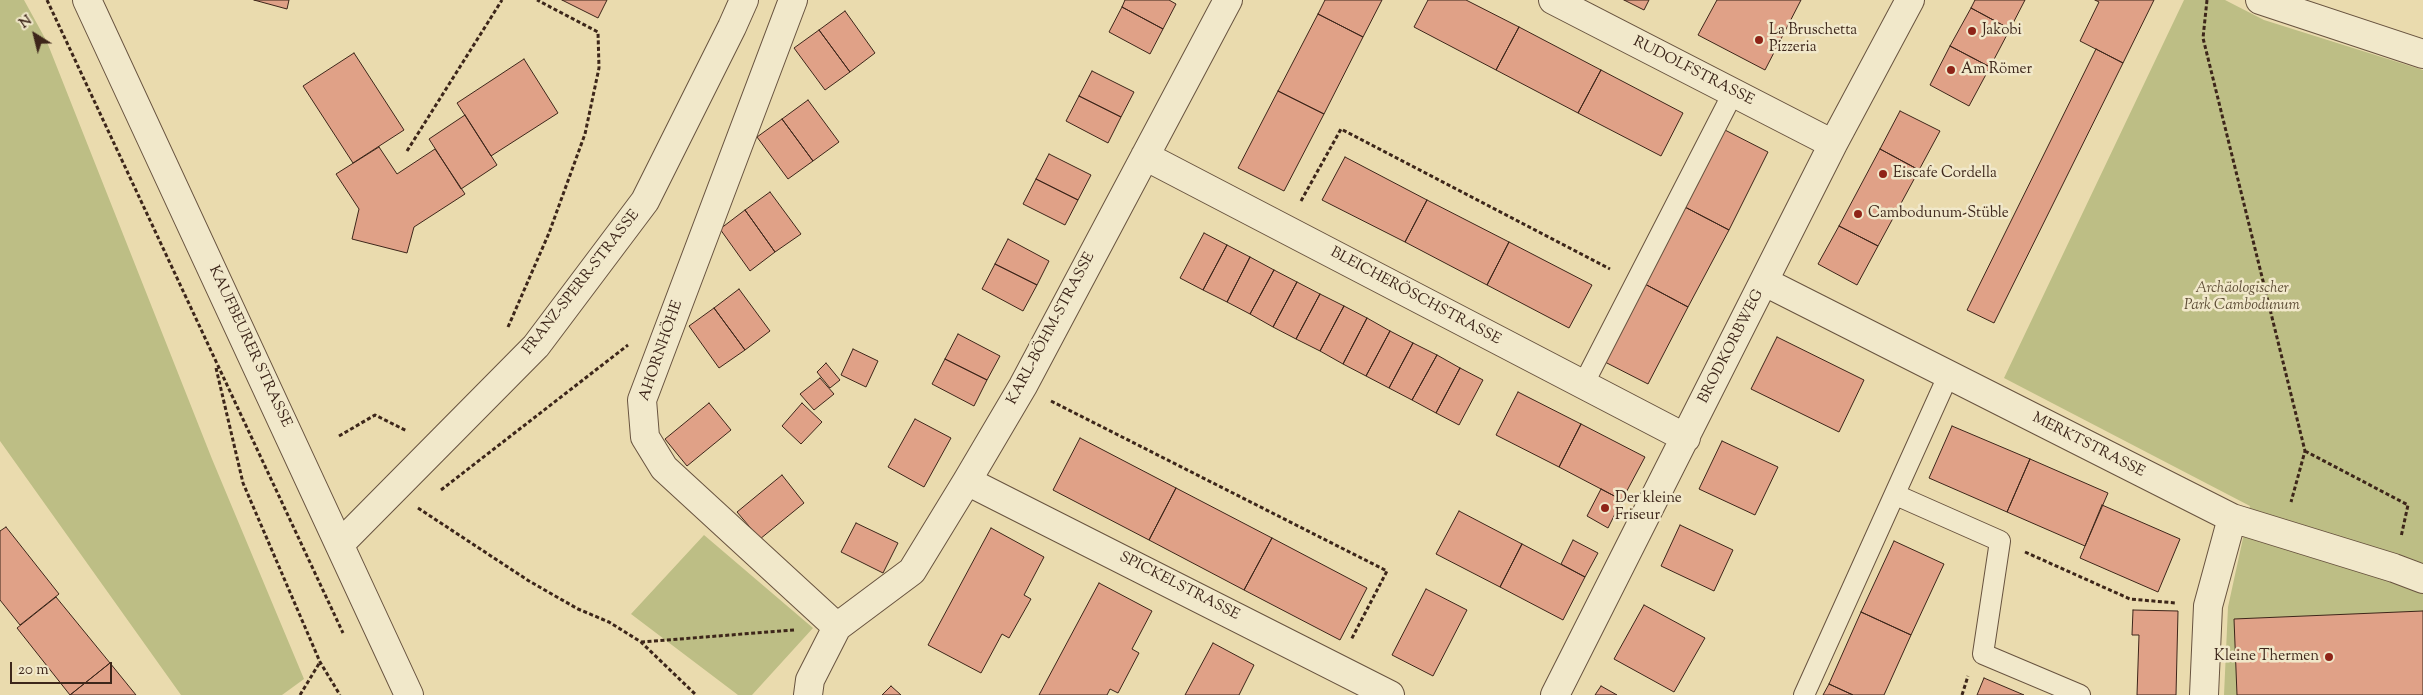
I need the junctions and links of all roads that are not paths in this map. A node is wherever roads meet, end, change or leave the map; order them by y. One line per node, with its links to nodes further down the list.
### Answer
1 (87, 0): 19 (street, KAUFBEURER STRASSE)
2 (744, 0): 19 (street, FRANZ-SPERR-STRASSE)
3 (793, 0): 21 (street, AHORNHÖHE)
4 (1228, 0): 11 (street, KARL-BÖHM-STRASSE)
5 (1552, 0): 9 (street, RUDOLFSTRASSE)
6 (1910, 0): 10 (street, BRODKORBWEG)
7 (2260, 0): 8 (street)
8 (2423, 54)
9 (1733, 93): 10 (street, RUDOLFSTRASSE); 14 (lane)
10 (1833, 144): 12 (street, BRODKORBWEG)
11 (1145, 156): 14 (street, BLEICHERÖSCHSTRASSE); 16 (street, KARL-BÖHM-STRASSE)
12 (1765, 282): 13 (street, MERKTSTRASSE); 15 (street, BRODKORBWEG)
13 (1948, 376): 17 (lane); 18 (street, MERKTSTRASSE)
14 (1583, 385): 15 (street, BLEICHERÖSCHSTRASSE)
15 (1686, 438): 25 (street, BRODKORBWEG)
16 (966, 481): 21 (street, KARL-BÖHM-STRASSE); 24 (street, SPICKELSTRASSE)
17 (1896, 495): 26 (lane); 27 (lane)
18 (2232, 518): 20 (street, MERKTSTRASSE); 28 (street)
19 (340, 544): 22 (street, KAUFBEURER STRASSE)
20 (2423, 579)
21 (837, 627): 23 (street)
22 (409, 695)
23 (808, 695)
24 (1390, 695)
25 (1555, 695)
26 (1804, 695)
27 (2080, 695)
28 (2204, 695)

